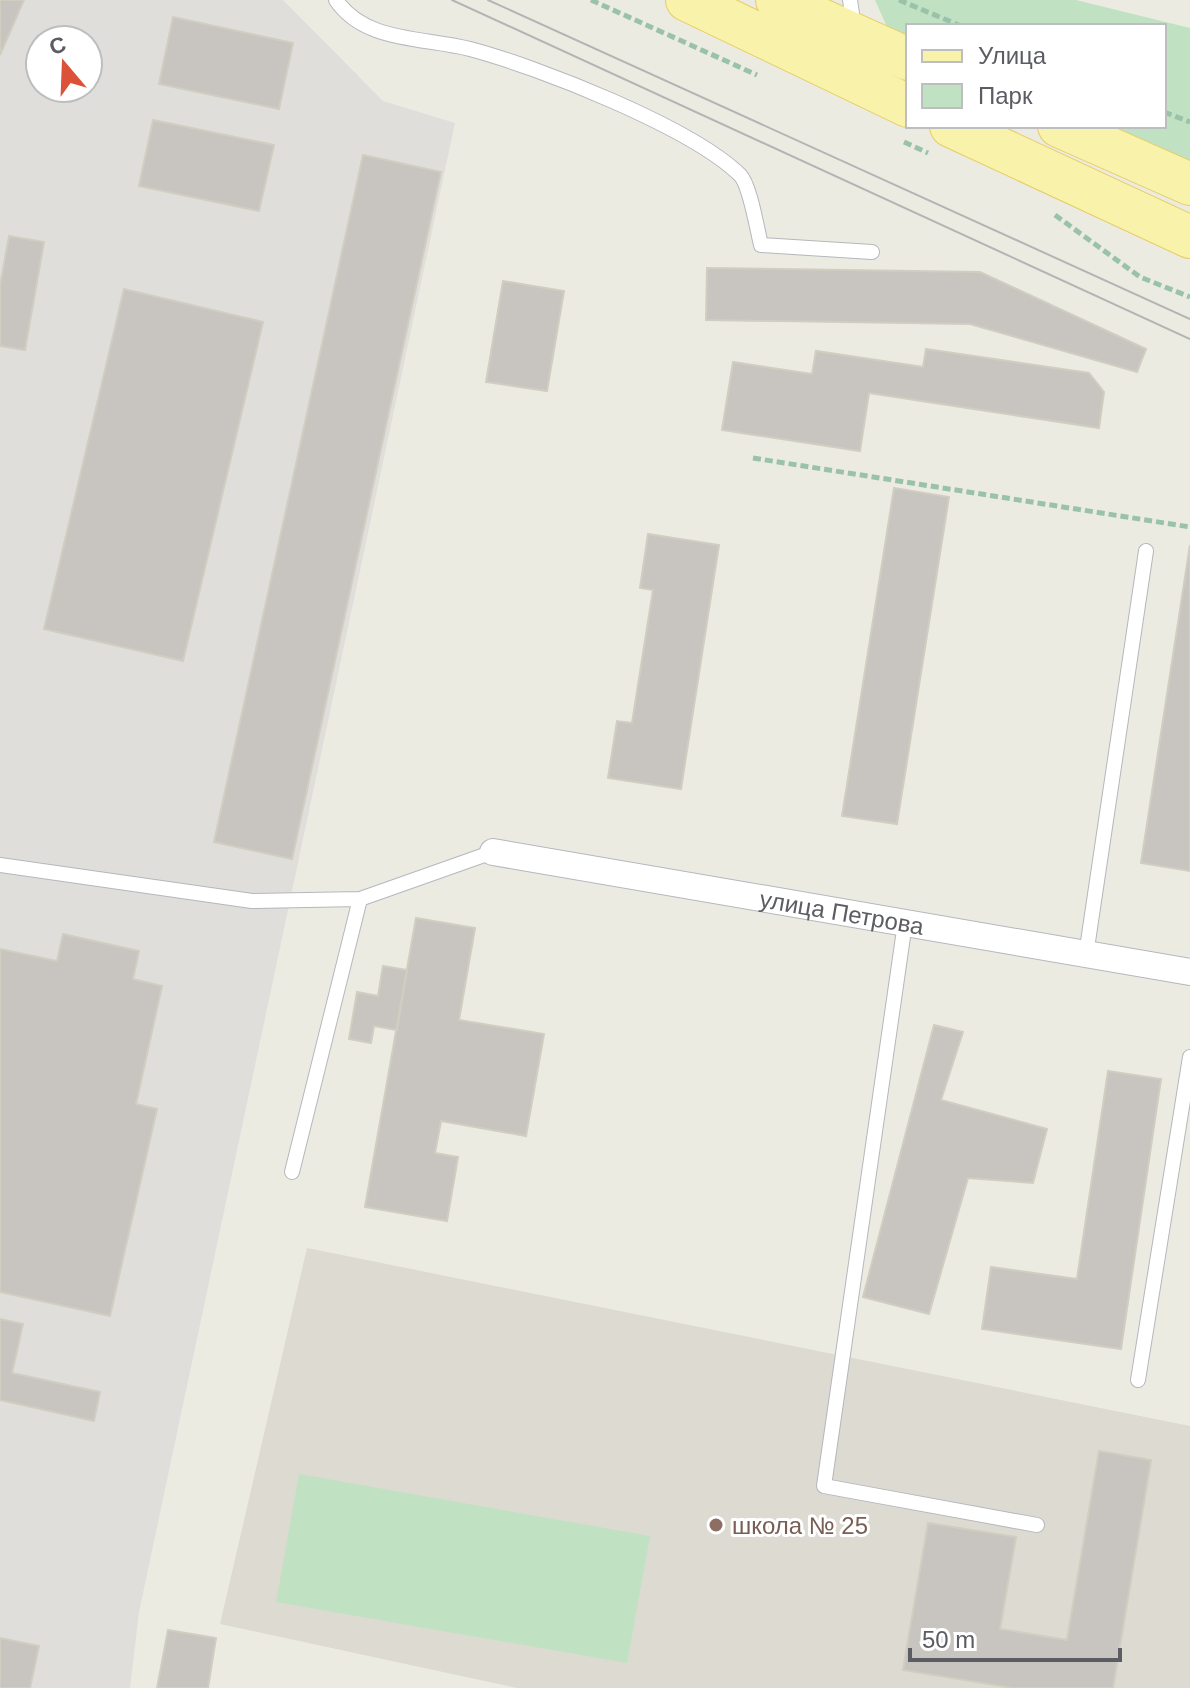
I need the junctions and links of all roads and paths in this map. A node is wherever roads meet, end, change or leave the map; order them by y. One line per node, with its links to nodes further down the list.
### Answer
1 (336, 0): 19 (lane)
2 (591, 0): 9 (path)
3 (687, 0): 11 (main road)
4 (777, 0): 6 (main road)
5 (899, 0): 7 (path)
6 (852, 18): 8 (main road)
7 (956, 24)
8 (906, 58)
9 (764, 79)
10 (1166, 113): 12 (path)
11 (901, 122)
12 (1190, 122)
13 (914, 128): 15 (path)
14 (1064, 128): 16 (main road)
15 (944, 142): 18 (main road)
16 (1190, 184)
17 (1051, 212): 20 (path)
18 (1190, 237)
19 (872, 252)
20 (1190, 297)
21 (753, 458): 22 (path)
22 (1190, 527)
23 (1146, 551): 28 (lane)
24 (493, 852): 26 (lane); 27 (street, улица Петрова)
25 (0, 865): 26 (lane)
26 (360, 899): 31 (lane)
27 (905, 923): 28 (street, улица Петрова); 33 (lane)
28 (1086, 955): 29 (street, улица Петрова)
29 (1190, 972)
30 (1190, 1057): 32 (lane)
31 (292, 1172)
32 (1138, 1380)
33 (1037, 1525)

